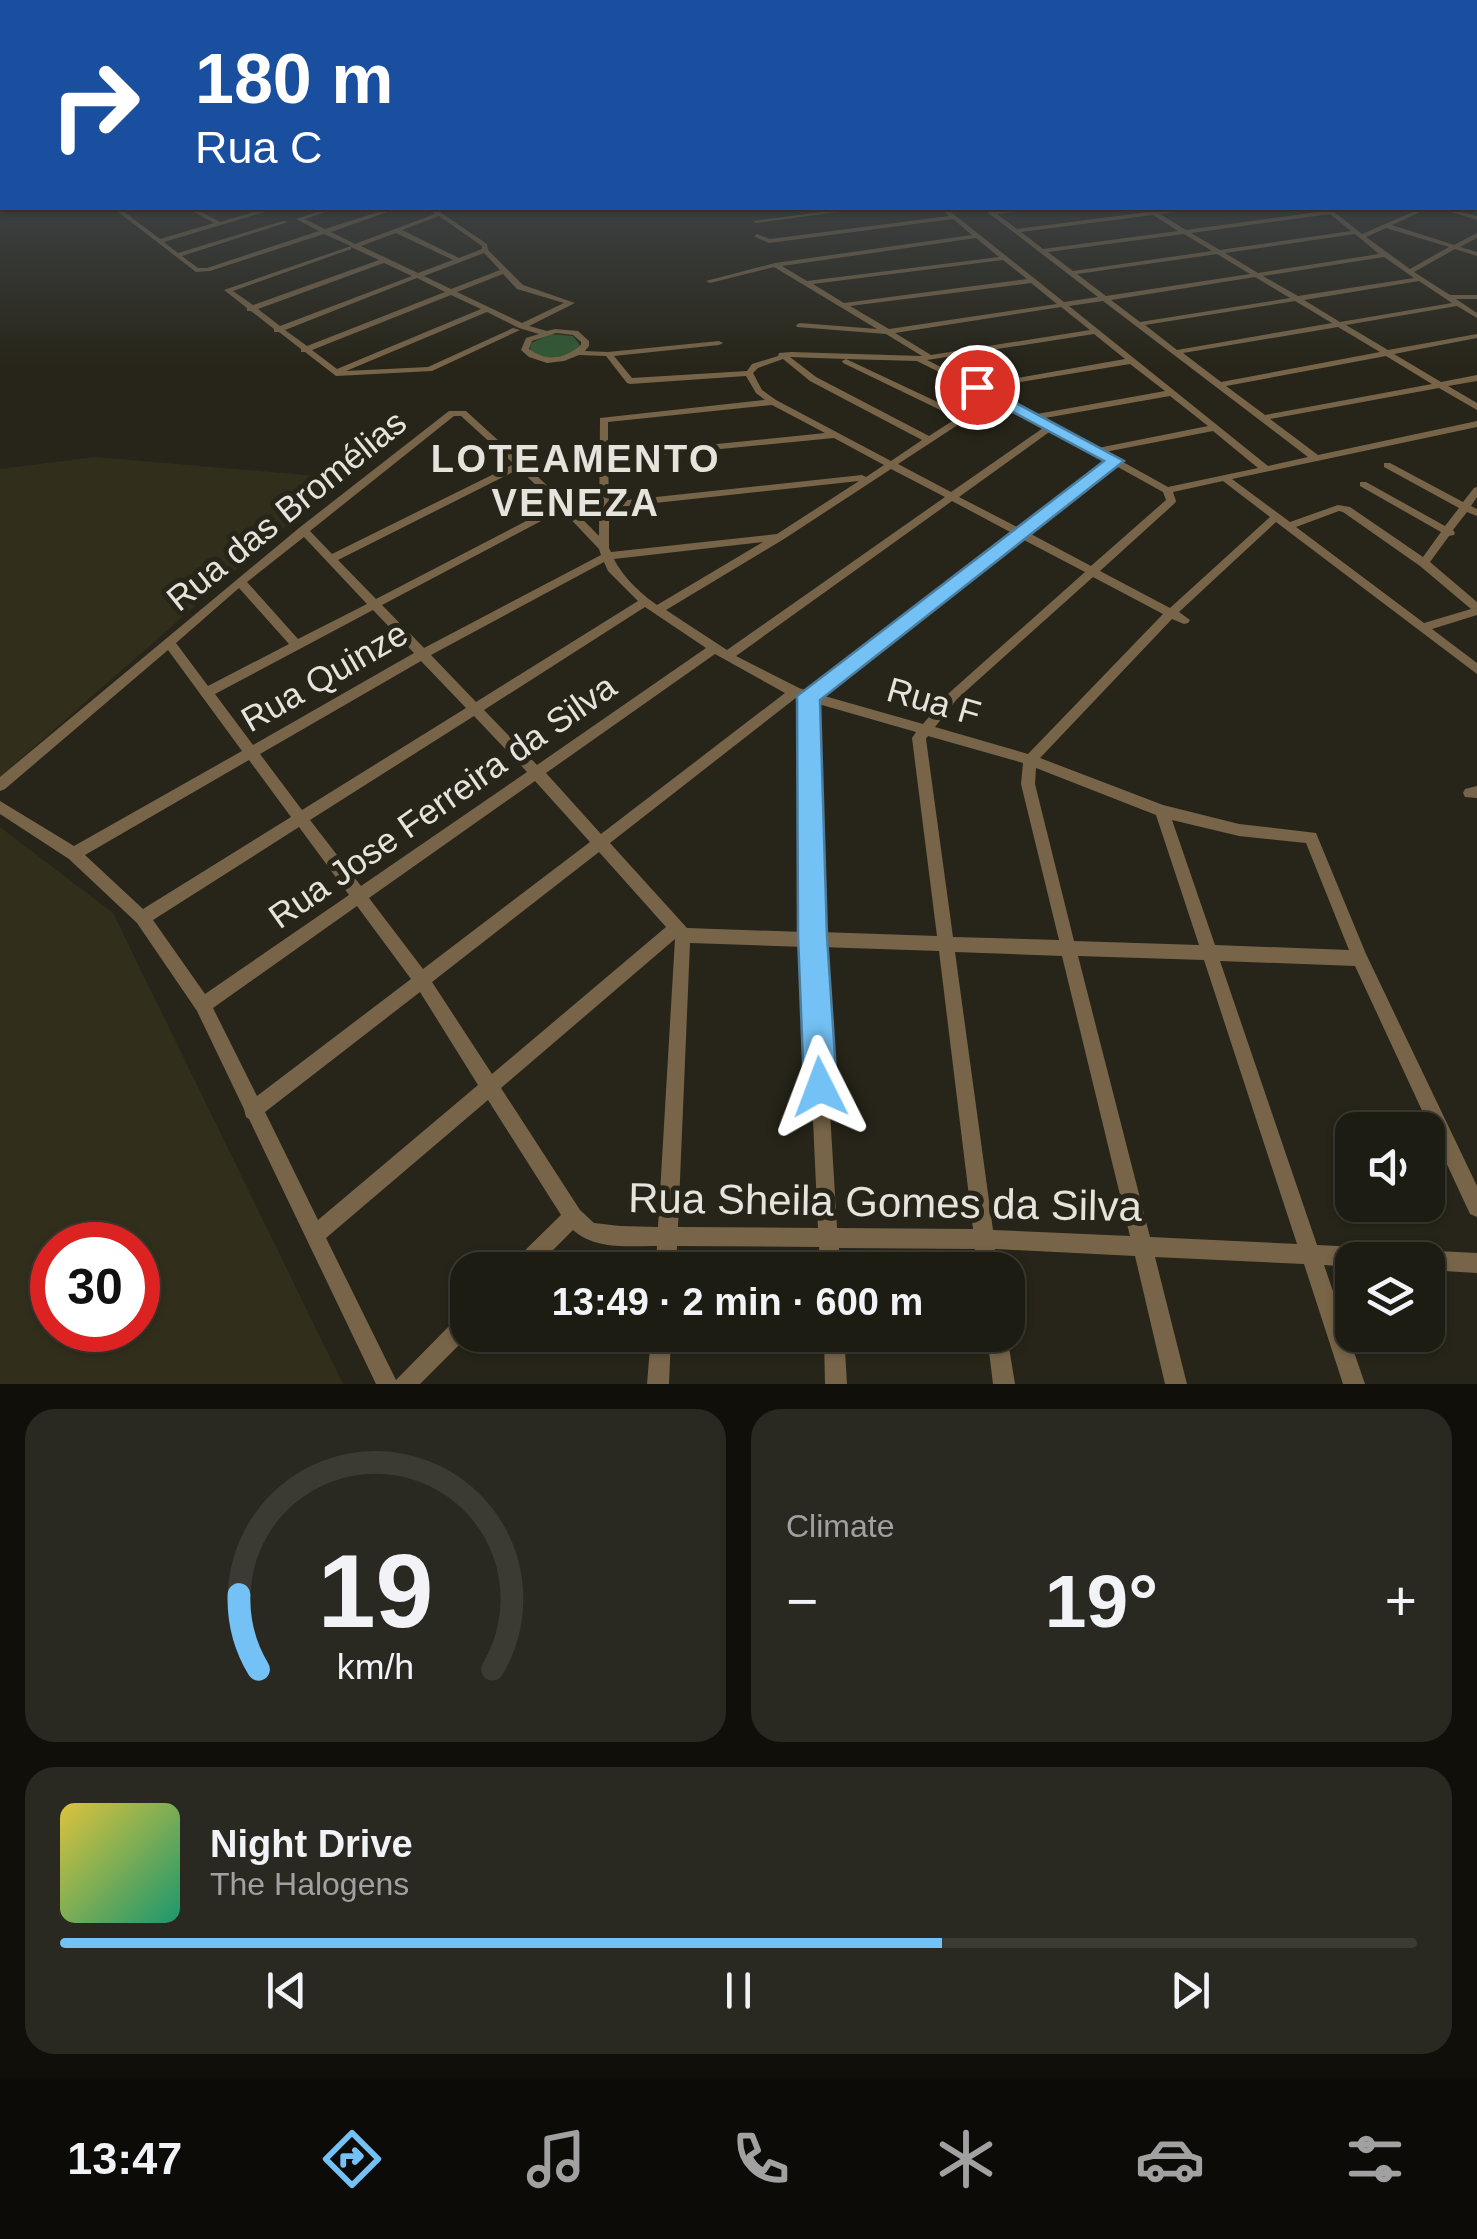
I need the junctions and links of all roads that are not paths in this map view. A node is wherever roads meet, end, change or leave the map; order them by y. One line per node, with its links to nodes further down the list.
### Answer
1 (159, 238): 20 (street)
2 (171, 238): 20 (street)
3 (235, 238): 28 (street)
4 (309, 238): 28 (street)
5 (333, 238): 21 (street)
6 (379, 238): 21 (street)
7 (412, 238): 30 (street)
8 (474, 238): 23 (street)
9 (760, 238): 10 (street)
10 (795, 238)
11 (966, 238): 32 (street)
12 (980, 238): 29 (street)
13 (1024, 238): 24 (street)
14 (1144, 238): 24 (street)
15 (1195, 238): 25 (street)
16 (1332, 238): 25 (street)
17 (1364, 238): 27 (street)
18 (1425, 238): 22 (street)
19 (1472, 238): 22 (street)
20 (162, 240): 28 (street)
21 (352, 247): 31 (street); 50 (street)
22 (1455, 247): 26 (street); 34 (street)
23 (485, 250): 30 (street); 33 (street)
24 (1042, 251): 35 (street)
25 (1220, 252): 35 (street); 36 (street)
26 (1477, 254)
27 (1385, 255): 34 (street); 36 (street)
28 (179, 256)
29 (1004, 258): 39 (street); 41 (street)
30 (459, 260): 37 (street)
31 (382, 261): 37 (street); 50 (street)
32 (778, 263): 40 (street); 41 (street)
33 (506, 270): 42 (street); 56 (street)
34 (1409, 272): 38 (street)
35 (1072, 273): 43 (street)
36 (1257, 275): 43 (street); 46 (street)
37 (414, 277): 42 (street); 57 (street)
38 (1420, 279): 44 (street); 46 (street)
39 (1031, 280): 47 (street); 48 (street)
40 (710, 281)
41 (806, 283): 47 (street)
42 (447, 293): 51 (street); 64 (street)
43 (1105, 297): 48 (street); 53 (street)
44 (1445, 297): 45 (street); 49 (street)
45 (1477, 297)
46 (1296, 299): 53 (street); 55 (street)
47 (844, 304): 58 (street)
48 (1060, 304): 58 (street); 59 (street)
49 (1457, 304): 52 (street); 55 (street)
50 (250, 309): 57 (street)
51 (483, 311): 56 (street); 75 (street)
52 (1477, 316)
53 (1140, 324): 65 (street)
54 (800, 325): 58 (street)
55 (1341, 325): 65 (street); 68 (street)
56 (519, 328): 60 (street); 62 (street); 75 (street)
57 (277, 330): 64 (street)
58 (888, 332): 71 (street)
59 (1094, 332): 71 (street); 73 (street)
60 (545, 333): 62 (street); 66 (street)
61 (1477, 336): 68 (street)
62 (529, 340): 66 (street)
63 (719, 344): 67 (street)
64 (304, 350): 75 (street)
65 (1178, 352): 77 (street)
66 (578, 353): 67 (street)
67 (608, 354): 74 (street)
68 (1388, 354): 77 (street); 78 (street)
69 (782, 356): 70 (street); 74 (street); 91 (street)
70 (840, 357): 72 (street); 85 (street)
71 (931, 358): 72 (street)
72 (918, 359): 79 (street)
73 (1131, 362): 79 (street); 80 (street)
74 (752, 370): 82 (street)
75 (335, 373)
76 (1477, 378): 78 (street)
77 (1219, 384): 86 (street)
78 (1440, 384): 83 (street); 86 (street)
79 (977, 387): 81 (street)
80 (1170, 393): 84 (street); 89 (street)
81 (996, 397): 84 (street); 85 (street)
82 (773, 402): 90 (street); 93 (street)
83 (1477, 407)
84 (1036, 417): 88 (street)
85 (964, 418): 91 (street)
86 (1263, 418): 94 (street)
87 (1477, 424): 94 (street)
88 (1052, 426): 92 (street); 105 (street, Rua Jose Ferreira da Silva)
89 (1214, 428): 92 (street); 99 (street)
90 (838, 435): 93 (street); 96 (street)
91 (929, 440): 96 (street)
92 (1099, 450): 95 (street)
93 (603, 458): 107 (street)
94 (1317, 459): 99 (street)
95 (1116, 461): 103 (street); 112 (street)
96 (892, 462): 100 (street); 105 (street)
97 (521, 464): 106 (street, Rua das Bromélias); 111 (street, Rua das Bromélias); 116 (street)
98 (1387, 465): 108 (street)
99 (1266, 469): 101 (street)
100 (868, 477): 107 (street); 114 (street)
101 (1225, 478): 103 (street); 109 (street)
102 (1363, 484): 113 (street)
103 (1166, 490): 118 (street)
104 (1477, 490): 108 (street)
105 (952, 495): 112 (street); 128 (street, Rua Jose Ferreira da Silva)
106 (564, 505): 115 (street, Rua das Bromélias); 120 (street)
107 (606, 505): 115 (street)
108 (1472, 511): 113 (street)
109 (1277, 516): 110 (street); 123 (street)
110 (1289, 526): 117 (street); 125 (street)
111 (303, 530): 116 (street); 119 (street, Rua das Bromélias)
112 (1020, 531): 118 (street); 132 (street)
113 (1450, 533): 117 (street)
114 (780, 537): 115 (street); 121 (street)
115 (606, 552): 121 (street, Rua F); 129 (street, Rua Quinze)
116 (332, 559): 120 (street)
117 (1424, 563): 122 (street)
118 (1091, 570): 123 (street); 134 (street)
119 (240, 582): 126 (street, Rua das Bromélias); 127 (street)
120 (376, 604): 127 (street); 129 (street)
121 (651, 606): 128 (street, Rua F); 133 (street)
122 (1477, 610): 125 (street)
123 (1171, 614): 124 (street); 136 (street)
124 (1184, 620)
125 (1423, 628): 130 (street)
126 (170, 644): 131 (street); 138 (street, Rua das Bromélias)
127 (296, 645): 131 (street)
128 (721, 652): 132 (street, Rua F); 137 (street, Rua Jose Ferreira da Silva)
129 (423, 654): 133 (street); 135 (street, Rua Quinze)
130 (1477, 669)
131 (208, 692): 135 (street)
132 (802, 694): 134 (street, Rua F); 142 (street); 147 (street)
133 (476, 709): 137 (street); 141 (street)
134 (924, 730): 136 (street, Rua F); 148 (street)
135 (251, 752): 141 (street); 143 (street, Rua Quinze)
136 (1030, 760): 140 (street, Rua F); 149 (street)
137 (535, 771): 142 (street); 144 (street, Rua Jose Ferreira da Silva)
138 (0, 785)
139 (0, 807): 143 (street)
140 (1162, 812): 150 (street); 151 (street, Rua F)
141 (304, 819): 144 (street); 145 (street)
142 (601, 842): 146 (street); 152 (street)
143 (74, 854): 145 (street)
144 (359, 895): 152 (street); 153 (street, Rua Jose Ferreira da Silva)
145 (142, 918): 153 (street)
146 (680, 932): 147 (street); 154 (street); 159 (street)
147 (812, 936): 148 (street); 160 (street)
148 (945, 942): 149 (street); 161 (street)
149 (1068, 948): 150 (street); 162 (street)
150 (1208, 954): 151 (street); 167 (street)
151 (1360, 958): 156 (street)
152 (423, 982): 154 (street); 155 (street)
153 (203, 1005): 155 (street)
154 (489, 1084): 157 (street); 158 (street)
155 (252, 1111): 158 (street)
156 (1477, 1207)
157 (573, 1217): 159 (street, Rua Sheila Gomes da Silva); 163 (street)
158 (315, 1235): 175 (street)
159 (668, 1237): 160 (street, Rua Sheila Gomes da Silva); 164 (street)
160 (828, 1237): 161 (street, Rua Sheila Gomes da Silva); 165 (street)
161 (984, 1239): 162 (street, Rua Sheila Gomes da Silva); 166 (street)
162 (1141, 1244): 167 (street, Rua Sheila Gomes da Silva); 180 (street)
163 (537, 1252)
164 (667, 1252)
165 (829, 1252)
166 (986, 1252)
167 (1312, 1254): 168 (street, Rua Sheila Gomes da Silva); 181 (street)
168 (1335, 1255)
169 (1445, 1261): 170 (street, Rua Sheila Gomes da Silva)
170 (1477, 1263)
171 (450, 1340): 176 (street)
172 (660, 1352): 177 (street)
173 (835, 1352): 178 (street)
174 (999, 1352): 179 (street)
175 (386, 1384)
176 (405, 1384)
177 (658, 1384)
178 (836, 1384)
179 (1004, 1384)
180 (1176, 1384)
181 (1354, 1384)

